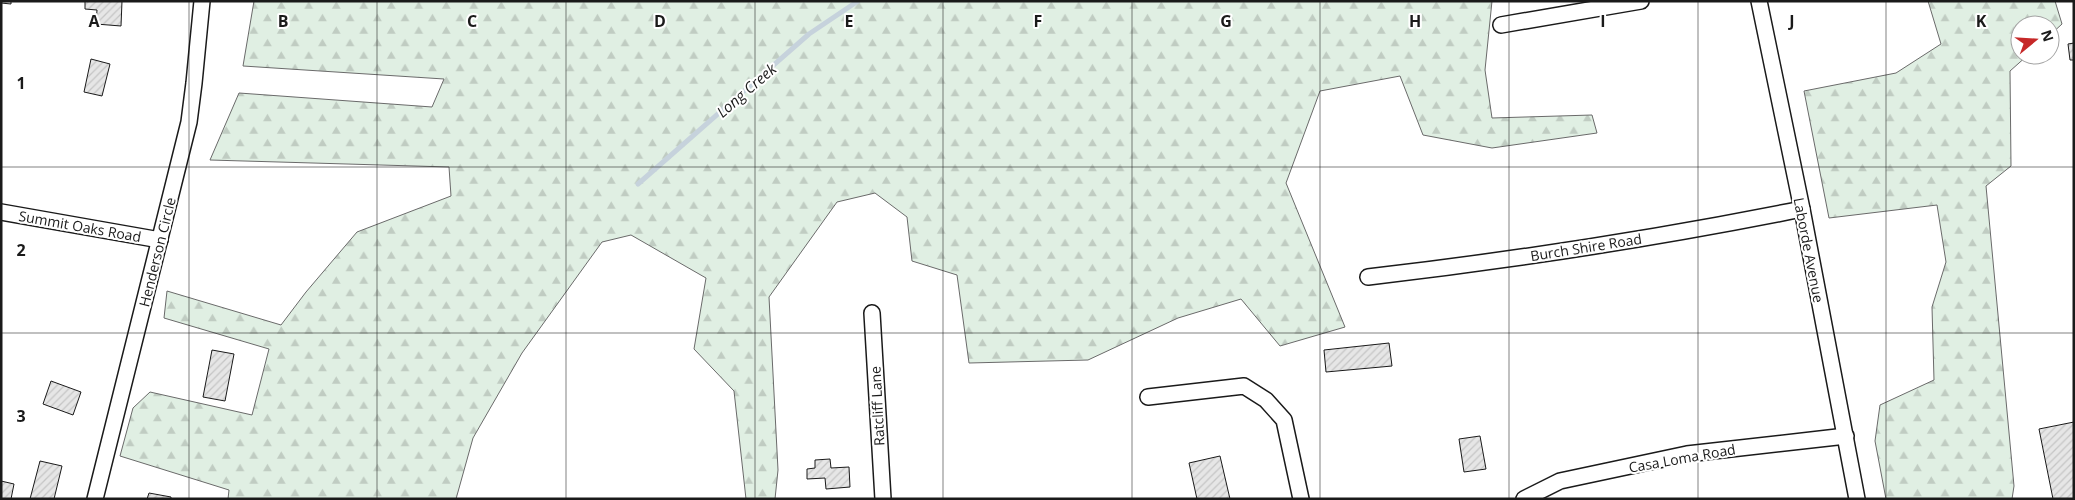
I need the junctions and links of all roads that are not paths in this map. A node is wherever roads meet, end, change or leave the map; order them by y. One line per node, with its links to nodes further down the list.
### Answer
1 (202, 1): 7 (street, Henderson Circle)
2 (1641, 1): 4 (street)
3 (1759, 1): 5 (street, Laborde Avenue)
4 (1501, 25)
5 (1802, 209): 8 (street, Burch Shire Road); 11 (street, Laborde Avenue)
6 (1, 212): 7 (street, Summit Oaks Road)
7 (160, 240): 12 (street, Henderson Circle)
8 (1368, 277)
9 (872, 313): 13 (street, Ratcliff Lane)
10 (1148, 397): 14 (street)
11 (1846, 436): 15 (street, Casa Loma Road); 16 (street, Laborde Avenue)
12 (95, 499)
13 (883, 499)
14 (1301, 499)
15 (1524, 499)
16 (1856, 499)

